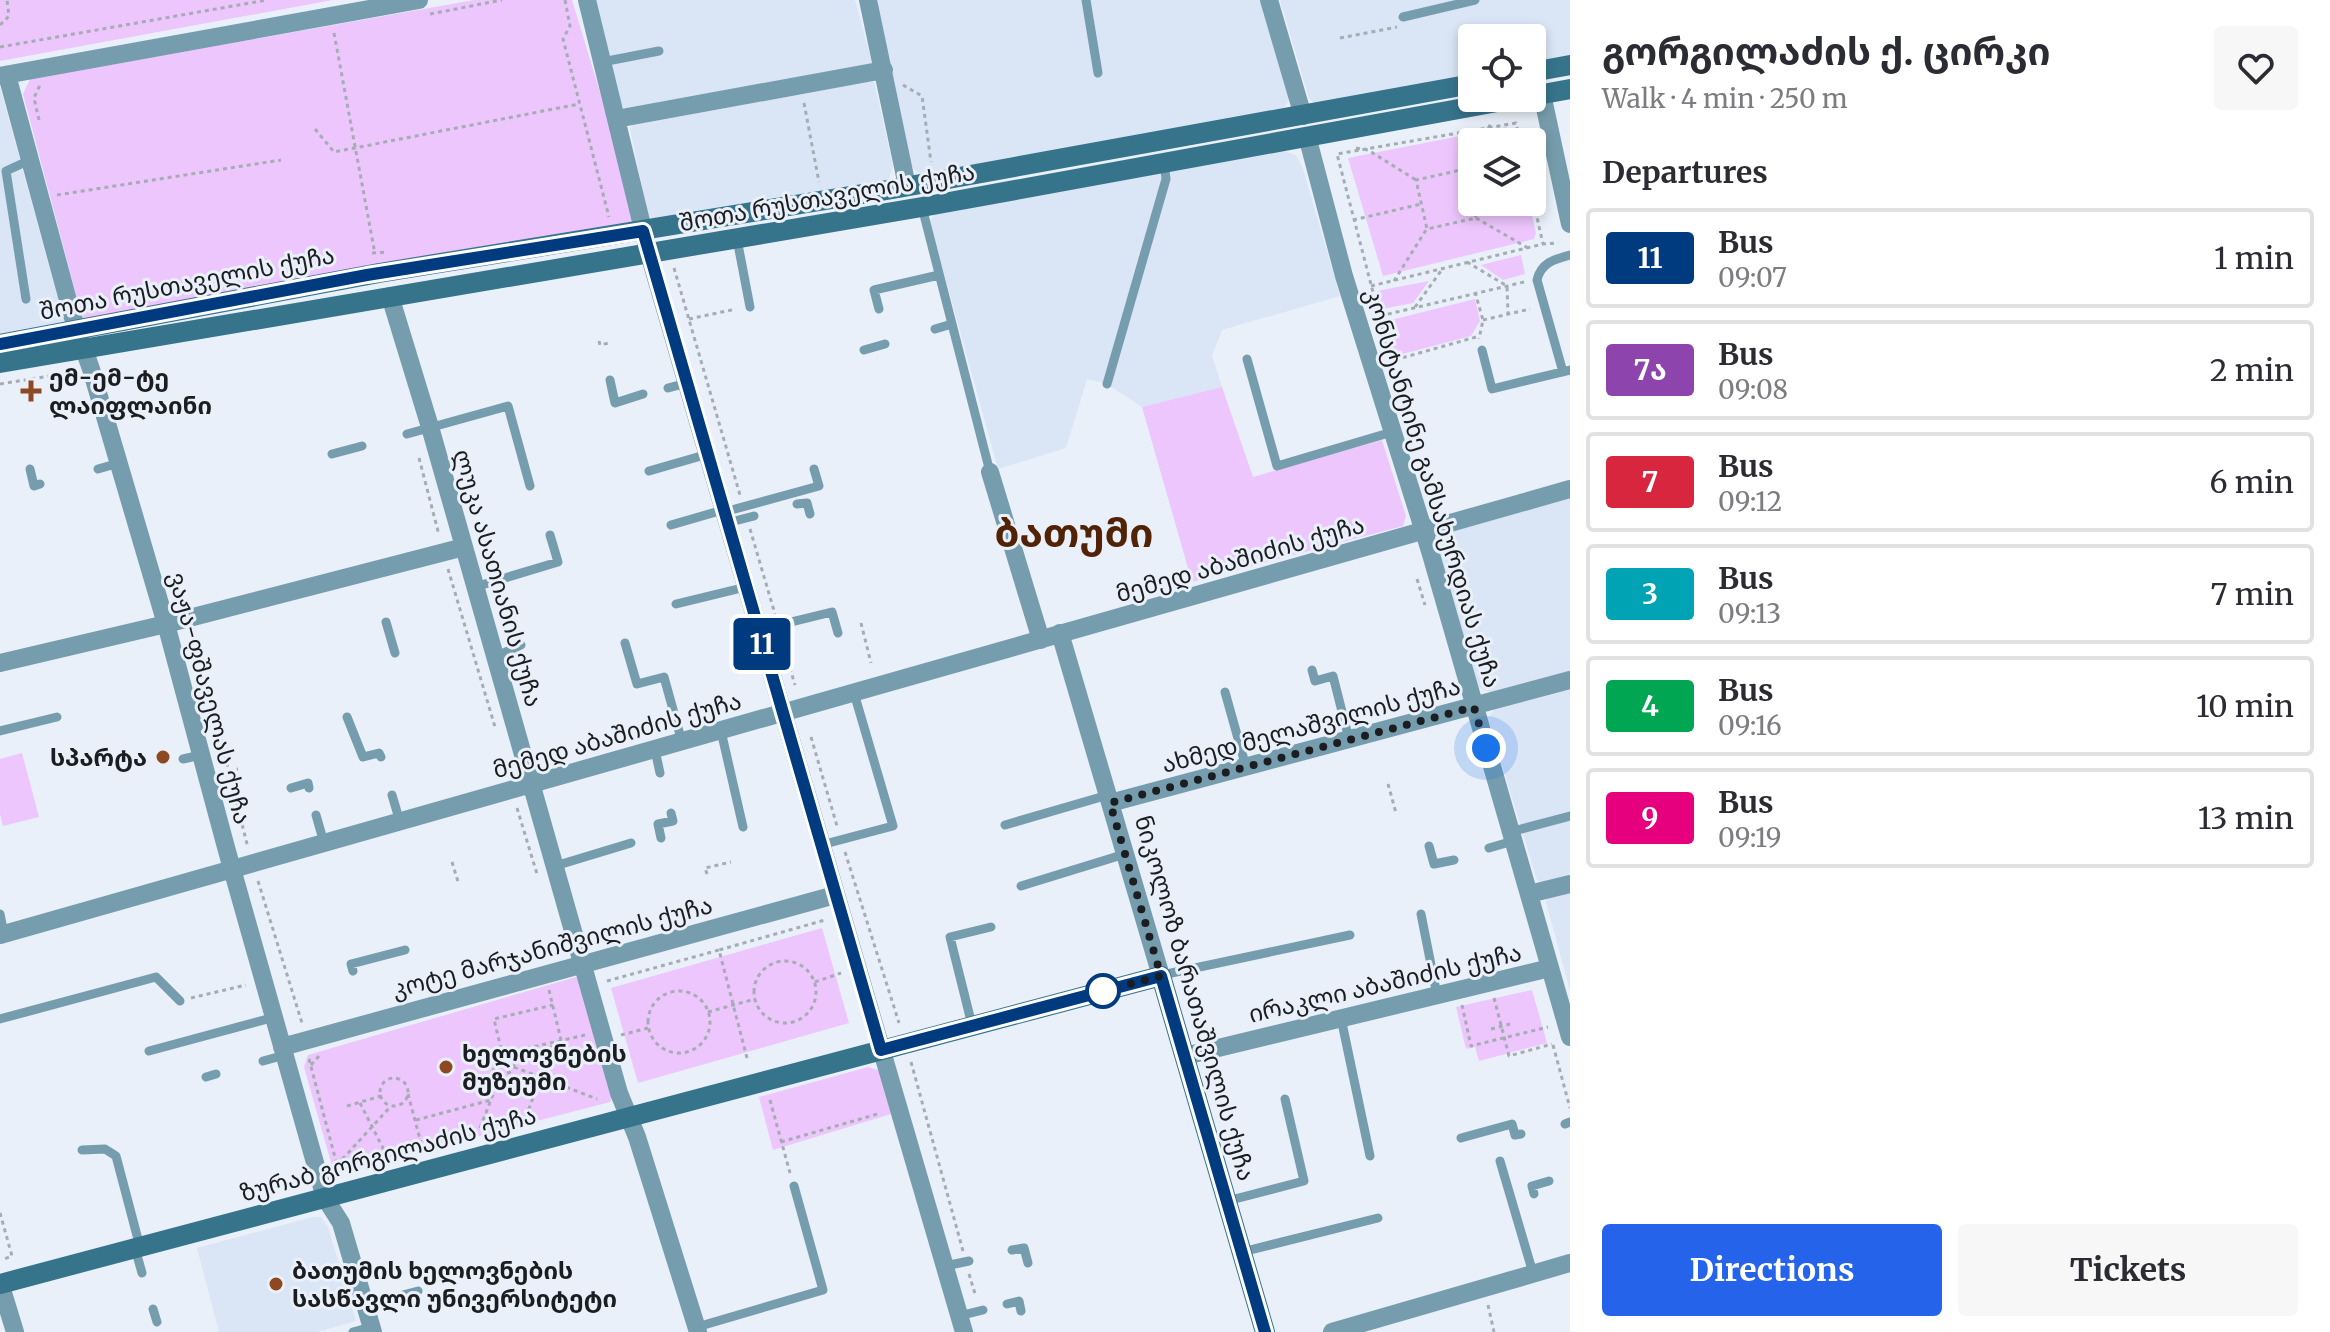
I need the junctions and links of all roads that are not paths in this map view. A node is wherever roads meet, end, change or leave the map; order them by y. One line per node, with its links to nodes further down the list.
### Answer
1 (419, 0): 14 (street)
2 (587, 0): 9 (street)
3 (868, 0): 12 (street)
4 (1086, 0): 13 (lane)
5 (1269, 0): 21 (street, კონსტანტინე გამსახურდიას ქუჩა)
6 (1475, 0): 7 (lane)
7 (1403, 17)
8 (659, 51): 9 (lane)
9 (602, 62): 20 (street)
10 (1570, 65): 11 (main road)
11 (1546, 69)
12 (884, 70): 20 (street); 24 (street)
13 (1098, 73)
14 (4, 75): 22 (street, ვაჟა-ფშაველას ქუჩა)
15 (1458, 88): 21 (main road, შოთა რუსთაველის ქუჩა)
16 (1570, 89): 17 (main road)
17 (1546, 93)
18 (1458, 106): 21 (main road, შოთა რუსთაველის ქუჩა)
19 (1541, 112): 26 (street)
20 (616, 119): 27 (street)
21 (1305, 126): 23 (main road, შოთა რუსთაველის ქუჩა); 24 (main road, შოთა რუსთაველის ქუჩა); 52 (street, კონსტანტინე გამსახურდიას ქუჩა)
22 (30, 160): 33 (lane); 38 (street, ვაჟა-ფშაველას ქუჩა)
23 (1164, 162): 25 (main road, შოთა რუსთაველის ქუჩა); 48 (lane)
24 (907, 186): 27 (main road, შოთა რუსთაველის ქუჩა)
25 (922, 207): 28 (main road, შოთა რუსთაველის ქუჩა); 31 (lane)
26 (1570, 224)
27 (643, 231): 29 (street); 38 (main road, შოთა რუსთაველის ქუჩა)
28 (737, 239): 29 (main road, შოთა რუსთაველის ქუჩა); 34 (lane)
29 (649, 254): 32 (main road, შოთა რუსთაველის ქუჩა); 47 (street)
30 (1570, 255): 45 (lane)
31 (939, 275): 35 (lane); 36 (lane)
32 (390, 296): 38 (main road, შოთა რუსთაველის ქუჩა); 51 (street, ლუკა ასათიანის ქუჩა)
33 (26, 299)
34 (750, 304)
35 (879, 309)
36 (952, 324): 37 (lane); 61 (lane)
37 (935, 329)
38 (80, 340): 39 (main road, შოთა რუსთაველის ქუჩა); 44 (main road, შოთა რუსთაველის ქუჩა); 56 (street, ვაჟა-ფშაველას ქუჩა)
39 (0, 344)
40 (885, 344): 41 (lane)
41 (864, 350)
42 (1482, 350): 45 (lane)
43 (1247, 359): 52 (lane)
44 (0, 363)
45 (1567, 371)
46 (610, 380): 50 (lane)
47 (687, 383): 49 (lane); 55 (street)
48 (1107, 384)
49 (668, 388)
50 (643, 394)
51 (416, 431): 63 (lane); 72 (street, ლუკა ასათიანის ქუჩა)
52 (1392, 432): 70 (street, კონსტანტინე გამსახურდიას ქუჩა)
53 (362, 446): 54 (lane)
54 (332, 454)
55 (708, 454): 60 (lane); 67 (street)
56 (119, 463): 58 (lane); 77 (street, ვაჟა-ფშაველას ქუჩა)
57 (30, 469): 62 (lane)
58 (98, 469)
59 (814, 469): 67 (lane)
60 (649, 471)
61 (990, 472): 81 (street)
62 (40, 484)
63 (530, 486)
64 (1570, 489): 70 (street, მემედ აბაშიძის ქუჩა)
65 (797, 504): 66 (lane)
66 (810, 514)
67 (725, 515): 68 (lane); 69 (lane); 74 (street)
68 (750, 517)
69 (671, 525)
70 (1423, 532): 80 (street, მემედ აბაშიძის ქუჩა); 91 (street, კონსტანტინე გამსახურდიას ქუჩა)
71 (550, 535): 73 (lane)
72 (464, 547): 73 (street, ლუკა ასათიანის ქუჩა); 77 (street)
73 (475, 587): 85 (street, ლუკა ასათიანის ქუჩა)
74 (746, 587): 75 (lane); 78 (street)
75 (676, 604)
76 (386, 622): 84 (lane)
77 (166, 624): 86 (street); 124 (street, ვაჟა-ფშაველას ქუჩა)
78 (758, 630): 79 (lane); 92 (street)
79 (838, 633)
80 (1060, 633): 81 (street, მემედ აბაშიძის ქუჩა); 107 (street, ნიკოლოზ ბარათაშვილის ქუჩა)
81 (1041, 640): 90 (street, მემედ აბაშიძის ქუჩა)
82 (625, 643): 98 (lane)
83 (521, 645): 85 (lane)
84 (395, 653)
85 (495, 657): 103 (street, ლუკა ასათიანის ქუჩა)
86 (0, 663)
87 (1312, 670): 97 (lane)
88 (1562, 685): 91 (street, ახმედ მელაშვილის ქუჩა)
89 (1225, 692): 101 (lane)
90 (854, 693): 92 (street, მემედ აბაშიძის ქუჩა); 118 (lane)
91 (1474, 707): 97 (street, ახმედ მელაშვილის ქუჩა); 114 (street, კონსტანტინე გამსახურდიას ქუჩა)
92 (782, 713): 96 (street, მემედ აბაშიძის ქუჩა); 118 (street)
93 (57, 717): 95 (lane)
94 (347, 717): 100 (lane)
95 (0, 731)
96 (721, 731): 98 (street, მემედ აბაშიძის ქუჩა); 113 (lane)
97 (1349, 739): 101 (street, ახმედ მელაშვილის ქუჩა)
98 (682, 742): 99 (street, მემედ აბაშიძის ქუჩა)
99 (655, 750): 102 (lane); 103 (street, მემედ აბაშიძის ქუჩა)
100 (381, 757)
101 (1246, 767): 107 (street, ახმედ მელაშვილის ქუჩა)
102 (660, 773)
103 (532, 785): 111 (street, მემედ აბაშიძის ქუჩა); 123 (street, ლუკა ასათიანის ქუჩა)
104 (291, 788): 105 (lane)
105 (309, 788)
106 (392, 795): 111 (lane)
107 (1109, 799): 112 (lane); 121 (street, ნიკოლოზ ბარათაშვილის ქუჩა)
108 (671, 813): 115 (lane)
109 (316, 815): 117 (lane)
110 (1570, 816): 114 (lane)
111 (400, 823): 117 (street, მემედ აბაშიძის ქუჩა)
112 (1005, 825)
113 (743, 827)
114 (1512, 837): 120 (lane); 127 (street, კონსტანტინე გამსახურდიას ქუჩა)
115 (661, 838)
116 (631, 843): 123 (lane)
117 (325, 844): 124 (street, მემედ აბაშიძის ქუჩა)
118 (820, 845): 128 (street)
119 (1429, 846): 122 (lane)
120 (1489, 848)
121 (1125, 854): 126 (lane); 138 (street, ნიკოლოზ ბარათაშვილის ქუჩა)
122 (1454, 860)
123 (555, 866): 135 (street, ლუკა ასათიანის ქუჩა)
124 (232, 870): 132 (street, მემედ აბაშიძის ქუჩა); 141 (street, ვაჟა-ფშაველას ქუჩა)
125 (1570, 884): 127 (street)
126 (1021, 886)
127 (1529, 894): 136 (street, კონსტანტინე გამსახურდიას ქუჩა)
128 (835, 895): 135 (street, კოტე მარჯანიშვილის ქუჩა); 146 (street)
129 (0, 914): 132 (lane)
130 (1421, 914): 139 (lane)
131 (991, 927): 144 (lane)
132 (2, 934)
133 (1350, 935): 138 (lane)
134 (405, 950): 137 (lane)
135 (582, 963): 148 (street, კოტე მარჯანიშვილის ქუჩა); 152 (street, ლუკა ასათიანის ქუჩა)
136 (1550, 968): 139 (street, ირაკლი აბაშიძის ქუჩა); 145 (street, კონსტანტინე გამსახურდიას ქუჩა)
137 (353, 971)
138 (1161, 976): 144 (main road, ზურაბ გორგილაძის ქუჩა); 149 (main road, ნიკოლოზ ბარათაშვილის ქუჩა)
139 (1437, 995): 142 (street, ირაკლი აბაშიძის ქუჩა)
140 (180, 1001): 143 (lane)
141 (275, 1017): 147 (lane); 148 (street, ვაჟა-ფშაველას ქუჩა)
142 (1341, 1018): 149 (street, ირაკლი აბაშიძის ქუჩა); 156 (lane)
143 (0, 1019)
144 (972, 1025): 146 (main road, ზურაბ გორგილაძის ქუჩა)
145 (1561, 1041)
146 (881, 1050): 152 (main road, ზურაბ გორგილაძის ქუჩა); 170 (street)
147 (149, 1051)
148 (284, 1051): 150 (lane); 161 (street, ვაჟა-ფშაველას ქუჩა)
149 (1185, 1056): 162 (main road, ნიკოლოზ ბარათაშვილის ქუჩა)
150 (263, 1061)
151 (1285, 1099): 162 (lane)
152 (629, 1117): 161 (main road, ზურაბ გორგილაძის ქუჩა); 183 (street, ლუკა ასათიანის ქუჩა)
153 (1521, 1134): 154 (lane)
154 (1461, 1138)
155 (82, 1150): 164 (lane)
156 (1370, 1156)
157 (1500, 1161): 172 (lane)
158 (1549, 1181): 160 (lane)
159 (794, 1186): 183 (lane)
160 (1534, 1194)
161 (325, 1198): 164 (main road, ზურაბ გორგილაძის ქუჩა); 176 (street, ვაჟა-ფშაველას ქუჩა)
162 (1227, 1201): 166 (main road, ნიკოლოზ ბარათაშვილის ქუჩა)
163 (1378, 1218): 166 (lane)
164 (137, 1247): 171 (lane); 173 (main road, ზურაბ გორგილაძის ქუჩა)
165 (1012, 1250): 168 (lane)
166 (1242, 1252): 185 (main road, ნიკოლოზ ბარათაშვილის ქუჩა)
167 (968, 1261): 170 (lane)
168 (1028, 1263)
169 (1570, 1263): 172 (street)
170 (945, 1266): 181 (street)
171 (142, 1273)
172 (1533, 1273): 186 (street)
173 (0, 1283): 184 (street)
174 (418, 1291): 176 (lane)
175 (1007, 1304): 179 (lane)
176 (365, 1305): 182 (street, ვაჟა-ფშაველას ქუჩა)
177 (153, 1309): 180 (lane)
178 (981, 1310): 181 (lane)
179 (1021, 1311)
180 (157, 1322)
181 (962, 1324)
182 (366, 1330)
183 (698, 1330)
184 (15, 1332)
185 (1265, 1332)
186 (1332, 1332)

